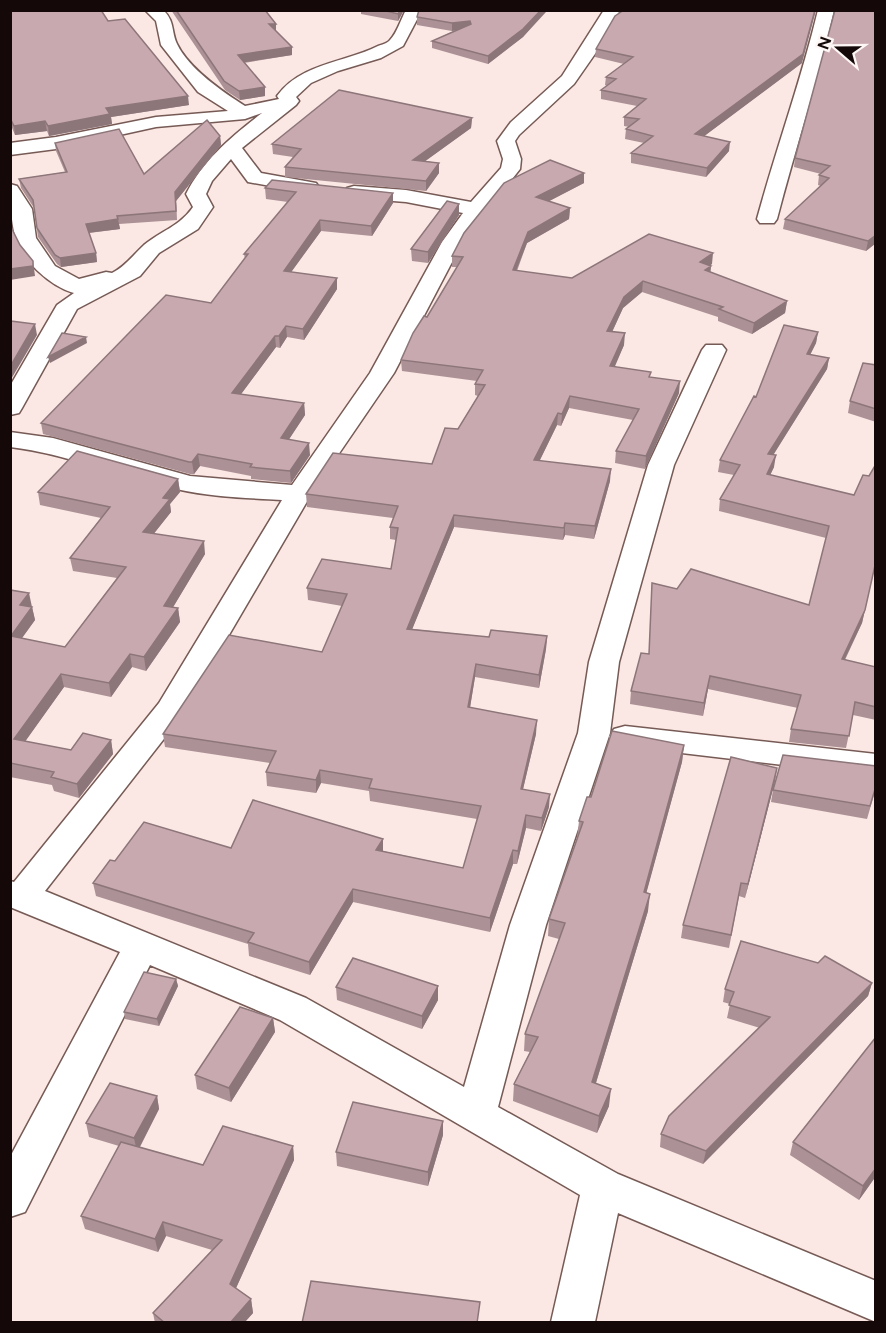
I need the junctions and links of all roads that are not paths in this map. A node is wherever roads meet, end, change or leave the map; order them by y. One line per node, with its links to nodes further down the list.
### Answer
1 (153, 10): 6 (street)
2 (414, 10): 5 (street)
3 (612, 10): 10 (street)
4 (826, 10): 11 (street)
5 (290, 100): 6 (street); 8 (street)
6 (245, 114): 7 (street)
7 (10, 149)
8 (232, 149): 10 (street); 12 (street)
9 (10, 190): 12 (street)
10 (476, 209): 16 (street)
11 (767, 219)
12 (73, 296): 14 (street)
13 (714, 350): 17 (street)
14 (10, 408)
15 (10, 439): 16 (street)
16 (299, 493): 19 (street)
17 (594, 733): 18 (street); 21 (street)
18 (876, 765)
19 (16, 895): 20 (street)
20 (141, 946): 21 (street); 23 (street)
21 (476, 1115): 22 (street)
22 (603, 1187): 24 (street); 25 (street)
23 (10, 1199)
24 (876, 1302)
25 (573, 1323)

